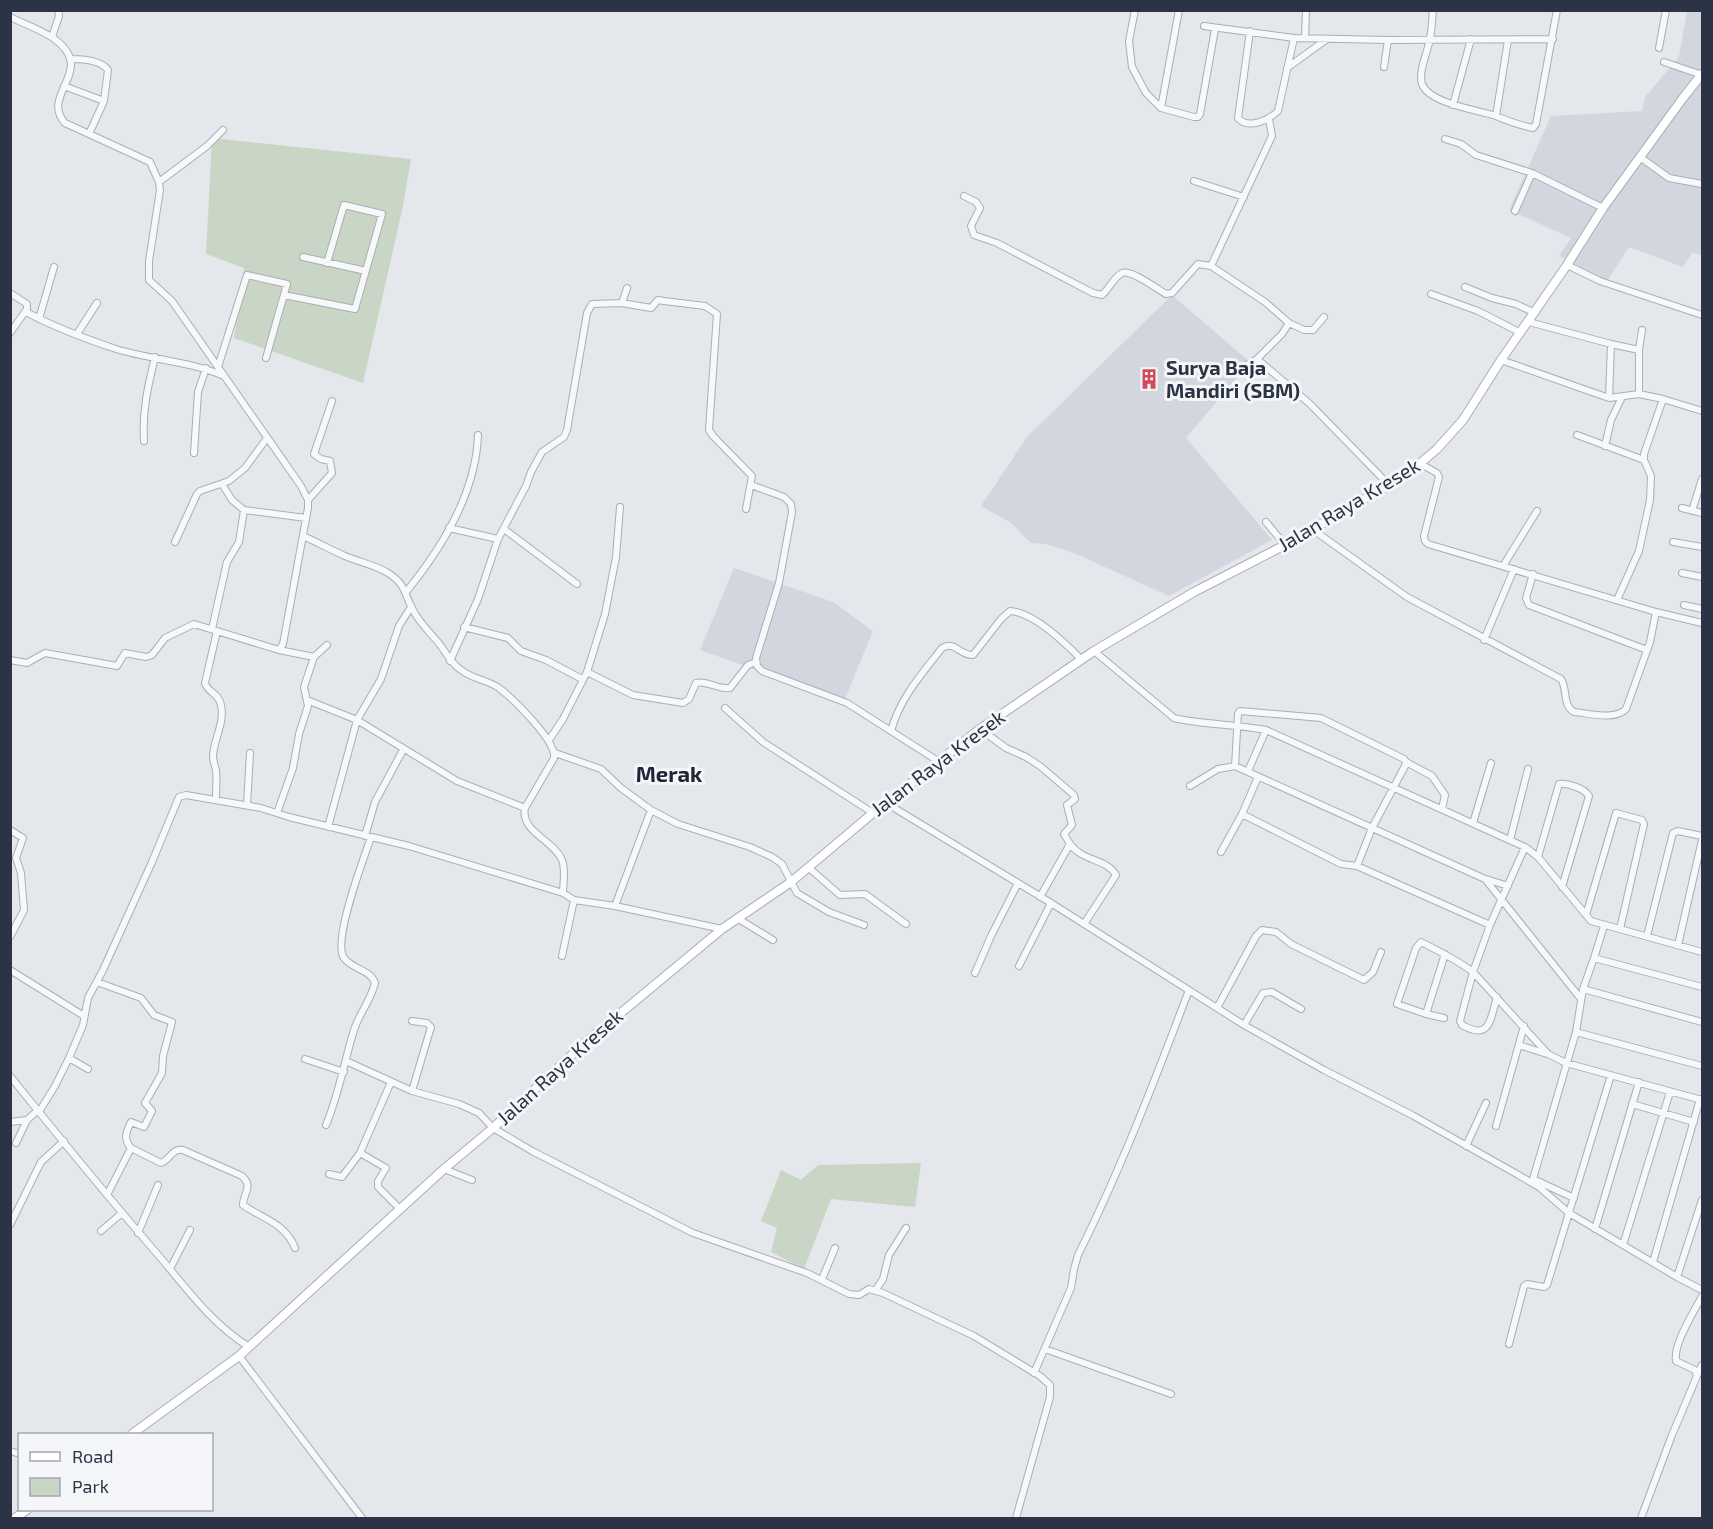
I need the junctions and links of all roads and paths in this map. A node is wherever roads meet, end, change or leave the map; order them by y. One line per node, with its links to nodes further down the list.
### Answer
1 (58, 10): 12 (street)
2 (1135, 10): 30 (street)
3 (1179, 10): 30 (street)
4 (1306, 10): 14 (street)
5 (1433, 10): 16 (street)
6 (1557, 10): 18 (street)
7 (1666, 10): 21 (street)
8 (10, 17): 12 (street)
9 (1204, 26): 10 (street)
10 (1215, 29): 11 (street); 30 (street)
11 (1250, 31): 13 (street); 32 (street)
12 (52, 37): 22 (street)
13 (1294, 38): 14 (street); 25 (street)
14 (1305, 38): 15 (street)
15 (1328, 39): 19 (street); 25 (street)
16 (1430, 39): 17 (street); 19 (street); 29 (street)
17 (1471, 39): 20 (street); 29 (street)
18 (1553, 39): 20 (street); 31 (street)
19 (1388, 40): 24 (street)
20 (1508, 40): 31 (street)
21 (1659, 48)
22 (71, 58): 27 (street); 28 (street)
23 (1664, 62): 26 (street)
24 (1384, 67)
25 (1287, 69): 32 (street)
26 (1702, 75): 36 (main road, Jalan Raya Kresek)
27 (64, 86): 28 (street); 34 (street)
28 (104, 101): 34 (street)
29 (1453, 105): 31 (street)
30 (1161, 108)
31 (1496, 116)
32 (1269, 119): 42 (street)
33 (223, 130): 39 (street)
34 (89, 134): 39 (street)
35 (1445, 139): 37 (street)
36 (1640, 157): 40 (street); 43 (main road, Jalan Raya Kresek)
37 (1532, 173): 43 (street); 44 (street)
38 (1194, 181): 42 (street)
39 (159, 182): 75 (street)
40 (1702, 184)
41 (964, 196): 48 (street)
42 (1244, 197): 48 (street)
43 (1603, 208): 47 (main road, Jalan Raya Kresek)
44 (1515, 211)
45 (303, 258): 46 (street)
46 (327, 263): 50 (street); 50 (street)
47 (1567, 265): 59 (main road, Jalan Raya Kresek); 60 (street)
48 (1212, 266): 64 (street)
49 (54, 267): 62 (street)
50 (366, 271): 55 (street)
51 (1466, 287): 59 (street)
52 (627, 288): 57 (street)
53 (10, 294): 58 (street)
54 (1431, 294): 67 (street)
55 (284, 295): 72 (street); 75 (street)
56 (97, 303): 68 (street)
57 (622, 303): 95 (street); 108 (street)
58 (26, 312): 62 (street); 66 (street)
59 (1534, 313): 63 (main road, Jalan Raya Kresek)
60 (1702, 315)
61 (1324, 317): 64 (street)
62 (39, 319): 68 (street)
63 (1529, 322): 67 (main road, Jalan Raya Kresek); 69 (street)
64 (1289, 323): 73 (street)
65 (1642, 330): 70 (street)
66 (10, 333)
67 (1521, 333): 74 (main road, Jalan Raya Kresek)
68 (77, 334): 71 (street)
69 (1611, 344): 70 (street); 81 (street)
70 (1639, 350): 79 (street)
71 (155, 357): 77 (street); 88 (street)
72 (266, 358)
73 (1257, 359): 76 (street); 96 (street)
74 (1501, 360): 81 (street); 92 (main road, Jalan Raya Kresek)
75 (218, 367): 78 (street)
76 (1243, 367)
77 (206, 368): 78 (street); 90 (street)
78 (225, 376): 87 (street)
79 (1639, 394): 80 (street); 82 (street)
80 (1622, 397): 81 (street); 89 (street)
81 (1609, 398)
82 (1663, 399): 84 (street); 91 (street)
83 (332, 401): 97 (street)
84 (1702, 411)
85 (478, 435): 107 (street)
86 (1576, 435): 89 (street)
87 (267, 438): 94 (street); 97 (street)
88 (144, 441)
89 (1605, 446): 91 (street)
90 (194, 453)
91 (1644, 460): 123 (street)
92 (1419, 464): 96 (main road, Jalan Raya Kresek); 116 (street)
93 (1702, 479): 103 (street)
94 (222, 484): 101 (street); 112 (street)
95 (751, 485): 100 (street); 140 (street)
96 (1389, 485): 109 (main road, Jalan Raya Kresek)
97 (308, 500): 105 (street)
98 (620, 507): 141 (street)
99 (1682, 508): 103 (street)
100 (746, 509)
101 (244, 510): 105 (street); 130 (street)
102 (1537, 511): 116 (street)
103 (1692, 511): 104 (street)
104 (1702, 513)
105 (306, 518): 110 (street)
106 (1266, 522): 114 (street)
107 (449, 528): 111 (street); 122 (street)
108 (504, 529): 111 (street); 121 (street)
109 (1312, 529): 114 (main road, Jalan Raya Kresek); 131 (street)
110 (303, 536): 122 (street); 133 (street)
111 (498, 538): 129 (street)
112 (176, 542)
113 (1673, 542): 115 (street)
114 (1285, 545): 135 (main road, Jalan Raya Kresek)
115 (1702, 547)
116 (1503, 566): 117 (street)
117 (1514, 569): 119 (street); 131 (street)
118 (1682, 573): 120 (street)
119 (1533, 574): 123 (street); 134 (street)
120 (1702, 577)
121 (577, 584)
122 (406, 592): 125 (street)
123 (1617, 600): 127 (street)
124 (1684, 605): 126 (street)
125 (411, 607): 139 (street); 145 (street)
126 (1702, 609)
127 (1656, 612): 128 (street); 134 (street)
128 (1702, 623)
129 (464, 627): 139 (street); 142 (street)
130 (214, 630): 133 (street); 137 (street); 163 (street)
131 (1484, 640): 134 (street)
132 (327, 645): 136 (street)
133 (279, 650): 136 (street)
134 (1647, 650)
135 (1094, 651): 138 (main road, Jalan Raya Kresek); 146 (street)
136 (314, 657): 143 (street)
137 (10, 660)
138 (1083, 660): 147 (main road, Jalan Raya Kresek); 149 (street)
139 (450, 661): 150 (street)
140 (756, 662): 141 (street); 149 (street)
141 (587, 672): 142 (street)
142 (582, 680): 150 (street)
143 (307, 700): 145 (street); 169 (street)
144 (725, 708): 170 (street)
145 (357, 720): 151 (street); 173 (street)
146 (1237, 725): 148 (street); 155 (street); 157 (street)
147 (980, 729): 154 (main road, Jalan Raya Kresek); 179 (street)
148 (1266, 730): 159 (street); 162 (street)
149 (891, 731): 154 (street)
150 (549, 740): 153 (street)
151 (403, 750): 166 (street); 176 (street)
152 (250, 753): 165 (street)
153 (555, 753): 166 (street); 168 (street)
154 (938, 761): 164 (main road, Jalan Raya Kresek)
155 (1406, 762): 162 (street); 167 (street)
156 (1491, 763): 172 (street)
157 (1235, 766): 159 (street); 161 (street)
158 (1528, 769): 178 (street)
159 (1248, 771): 160 (street)
160 (1258, 777): 171 (street); 174 (street)
161 (1190, 786)
162 (1393, 788): 167 (street); 174 (street)
163 (216, 799): 165 (street); 218 (street)
164 (886, 803): 170 (main road, Jalan Raya Kresek); 187 (street)
165 (247, 805): 169 (street)
166 (525, 808): 190 (street)
167 (1442, 809): 172 (street)
168 (651, 810): 186 (street); 195 (street)
169 (277, 813): 173 (street)
170 (873, 813): 184 (main road, Jalan Raya Kresek)
171 (1242, 814): 181 (street); 183 (street)
172 (1473, 823): 178 (street)
173 (327, 826): 176 (street)
174 (1372, 828): 183 (street); 185 (street)
175 (10, 830): 205 (street)
176 (368, 836): 190 (street); 238 (street)
177 (1702, 838): 206 (street); 208 (street)
178 (1510, 840): 180 (street)
179 (1070, 844): 191 (street); 199 (street)
180 (1525, 847): 182 (street); 188 (street)
181 (1221, 852)
182 (1538, 857): 189 (street); 189 (street)
183 (1357, 866): 201 (street)
184 (809, 868): 186 (main road, Jalan Raya Kresek); 198 (street)
185 (1485, 879): 188 (street); 193 (street)
186 (791, 882): 197 (main road, Jalan Raya Kresek); 200 (street)
187 (1018, 883): 191 (street); 217 (street)
188 (1508, 886): 193 (street)
189 (1562, 887): 196 (street)
190 (563, 893): 192 (street)
191 (1040, 897): 194 (street)
192 (574, 900): 195 (street); 212 (street)
193 (1502, 902): 201 (street); 223 (street)
194 (1051, 903): 199 (street); 214 (street)
195 (615, 906): 203 (street)
196 (1586, 915): 202 (street); 204 (street)
197 (737, 918): 203 (main road, Jalan Raya Kresek); 207 (street)
198 (906, 924)
199 (1084, 924): 221 (street)
200 (864, 925)
201 (1490, 925): 216 (street)
202 (1604, 926): 204 (street); 213 (street)
203 (722, 929): 259 (main road, Jalan Raya Kresek)
204 (1620, 929): 206 (street)
205 (10, 936)
206 (1647, 936): 208 (street)
207 (773, 940)
208 (1678, 945): 210 (street)
209 (1381, 952): 224 (street)
210 (1702, 952)
211 (1445, 954): 216 (street); 226 (street); 226 (street)
212 (562, 956)
213 (1594, 958): 219 (street); 220 (street)
214 (1019, 966)
215 (10, 970): 227 (street)
216 (1473, 972): 222 (street); 222 (street)
217 (975, 973)
218 (97, 982): 227 (street); 263 (street)
219 (1702, 987)
220 (1583, 989): 223 (street); 230 (street)
221 (1189, 990): 224 (street); 294 (street)
222 (1497, 997): 232 (street)
223 (1581, 999): 233 (street)
224 (1217, 1008): 231 (street)
225 (1301, 1009): 231 (street)
226 (1426, 1014): 228 (street)
227 (84, 1016): 236 (street)
228 (1444, 1018)
229 (412, 1021): 247 (street)
230 (1702, 1022)
231 (1244, 1025): 262 (street)
232 (1524, 1026): 234 (street); 235 (street)
233 (1576, 1032): 239 (street); 240 (street)
234 (1519, 1045): 235 (street); 258 (street)
235 (1548, 1054): 239 (street)
236 (69, 1058): 241 (street); 252 (street)
237 (305, 1059): 242 (street)
238 (346, 1061): 242 (street); 245 (street)
239 (1566, 1063): 243 (street); 268 (street)
240 (1702, 1066)
241 (88, 1069)
242 (344, 1072): 257 (street)
243 (1611, 1075): 246 (street); 271 (street)
244 (10, 1076): 252 (street)
245 (391, 1082): 247 (street); 264 (street)
246 (1639, 1082): 248 (street); 251 (street)
247 (412, 1091): 259 (street)
248 (1670, 1092): 249 (street); 253 (street)
249 (1701, 1099): 256 (street)
250 (1486, 1103): 262 (street)
251 (1632, 1104): 253 (street); 278 (street)
252 (39, 1111): 254 (street); 260 (street)
253 (1663, 1113): 256 (street); 282 (street)
254 (27, 1120): 255 (street); 261 (street)
255 (10, 1122)
256 (1694, 1122): 285 (street)
257 (326, 1125)
258 (1496, 1126)
259 (493, 1128): 265 (main road, Jalan Raya Kresek); 288 (street)
260 (64, 1141): 270 (street); 276 (street)
261 (16, 1143)
262 (1466, 1146): 268 (street)
263 (131, 1148): 270 (street); 283 (street)
264 (360, 1153): 266 (street); 273 (street)
265 (444, 1169): 267 (street); 273 (main road, Jalan Raya Kresek)
266 (329, 1174)
267 (472, 1180)
268 (1532, 1180): 271 (street); 274 (street)
269 (158, 1185): 281 (street)
270 (107, 1195): 275 (street)
271 (1574, 1198): 274 (street)
272 (1702, 1200): 287 (street)
273 (400, 1209): 293 (main road, Jalan Raya Kresek)
274 (1569, 1213): 278 (street); 292 (street)
275 (120, 1215): 280 (street); 281 (street)
276 (10, 1224)
277 (906, 1228): 290 (street)
278 (1594, 1229): 282 (street)
279 (190, 1230): 286 (street)
280 (101, 1231)
281 (138, 1233): 286 (street)
282 (1623, 1245): 285 (street)
283 (295, 1248)
284 (835, 1248): 288 (street)
285 (1653, 1262): 287 (street)
286 (170, 1269): 293 (street)
287 (1677, 1277): 289 (street)
288 (822, 1279): 290 (street)
289 (1702, 1290)
290 (875, 1291): 297 (street)
291 (1702, 1296): 298 (street)
292 (1509, 1344)
293 (249, 1347): 295 (main road, Jalan Raya Kresek)
294 (1045, 1349): 297 (street); 299 (street)
295 (239, 1356): 300 (main road, Jalan Raya Kresek); 301 (street)
296 (1702, 1365): 298 (street)
297 (1034, 1373): 302 (street)
298 (1697, 1376): 303 (street)
299 (1171, 1394)
300 (133, 1433)
301 (362, 1518)
302 (1016, 1518)
303 (1641, 1518)

